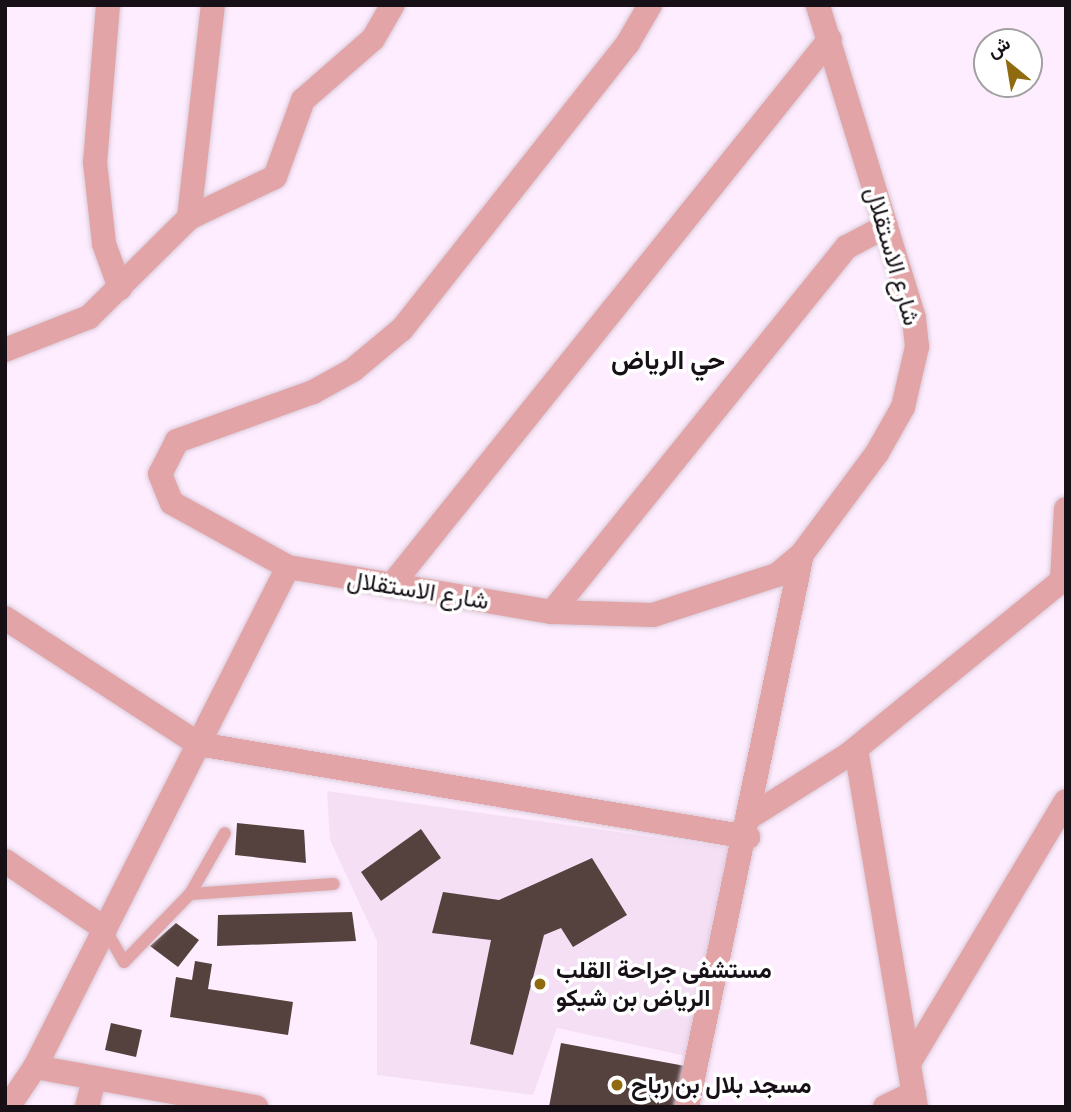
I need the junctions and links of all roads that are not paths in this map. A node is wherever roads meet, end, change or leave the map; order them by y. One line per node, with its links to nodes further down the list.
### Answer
1 (108, 5): 9 (street)
2 (213, 5): 7 (street)
3 (393, 5): 7 (street)
4 (650, 5): 13 (street, شارع الاستقلال)
5 (818, 5): 6 (street, شارع الاستقلال)
6 (830, 39): 8 (street, شارع الاستقلال); 15 (street)
7 (189, 218): 9 (street)
8 (886, 226): 12 (street, شارع الاستقلال); 16 (street)
9 (120, 288): 10 (street)
10 (5, 350)
11 (1066, 509): 14 (street)
12 (802, 554): 16 (street, شارع الاستقلال); 21 (street)
13 (288, 567): 15 (street, شارع الاستقلال); 18 (street)
14 (1064, 579): 19 (street)
15 (391, 586): 16 (street, شارع الاستقلال)
16 (552, 611)
17 (5, 618): 18 (street)
18 (198, 744): 21 (street); 26 (street)
19 (856, 749): 21 (street); 27 (street)
20 (1066, 801): 27 (street)
21 (750, 826): 34 (street)
22 (225, 833): 25 (lane)
23 (5, 861): 26 (street)
24 (334, 884): 25 (lane)
25 (190, 894): 26 (lane)
26 (105, 929): 28 (street)
27 (909, 1063): 30 (street)
28 (35, 1067): 29 (street); 31 (street)
29 (94, 1078): 32 (street); 33 (street)
30 (915, 1100): 35 (street)
31 (8, 1105)
32 (245, 1106)
33 (87, 1107)
34 (687, 1107)
35 (885, 1107)

